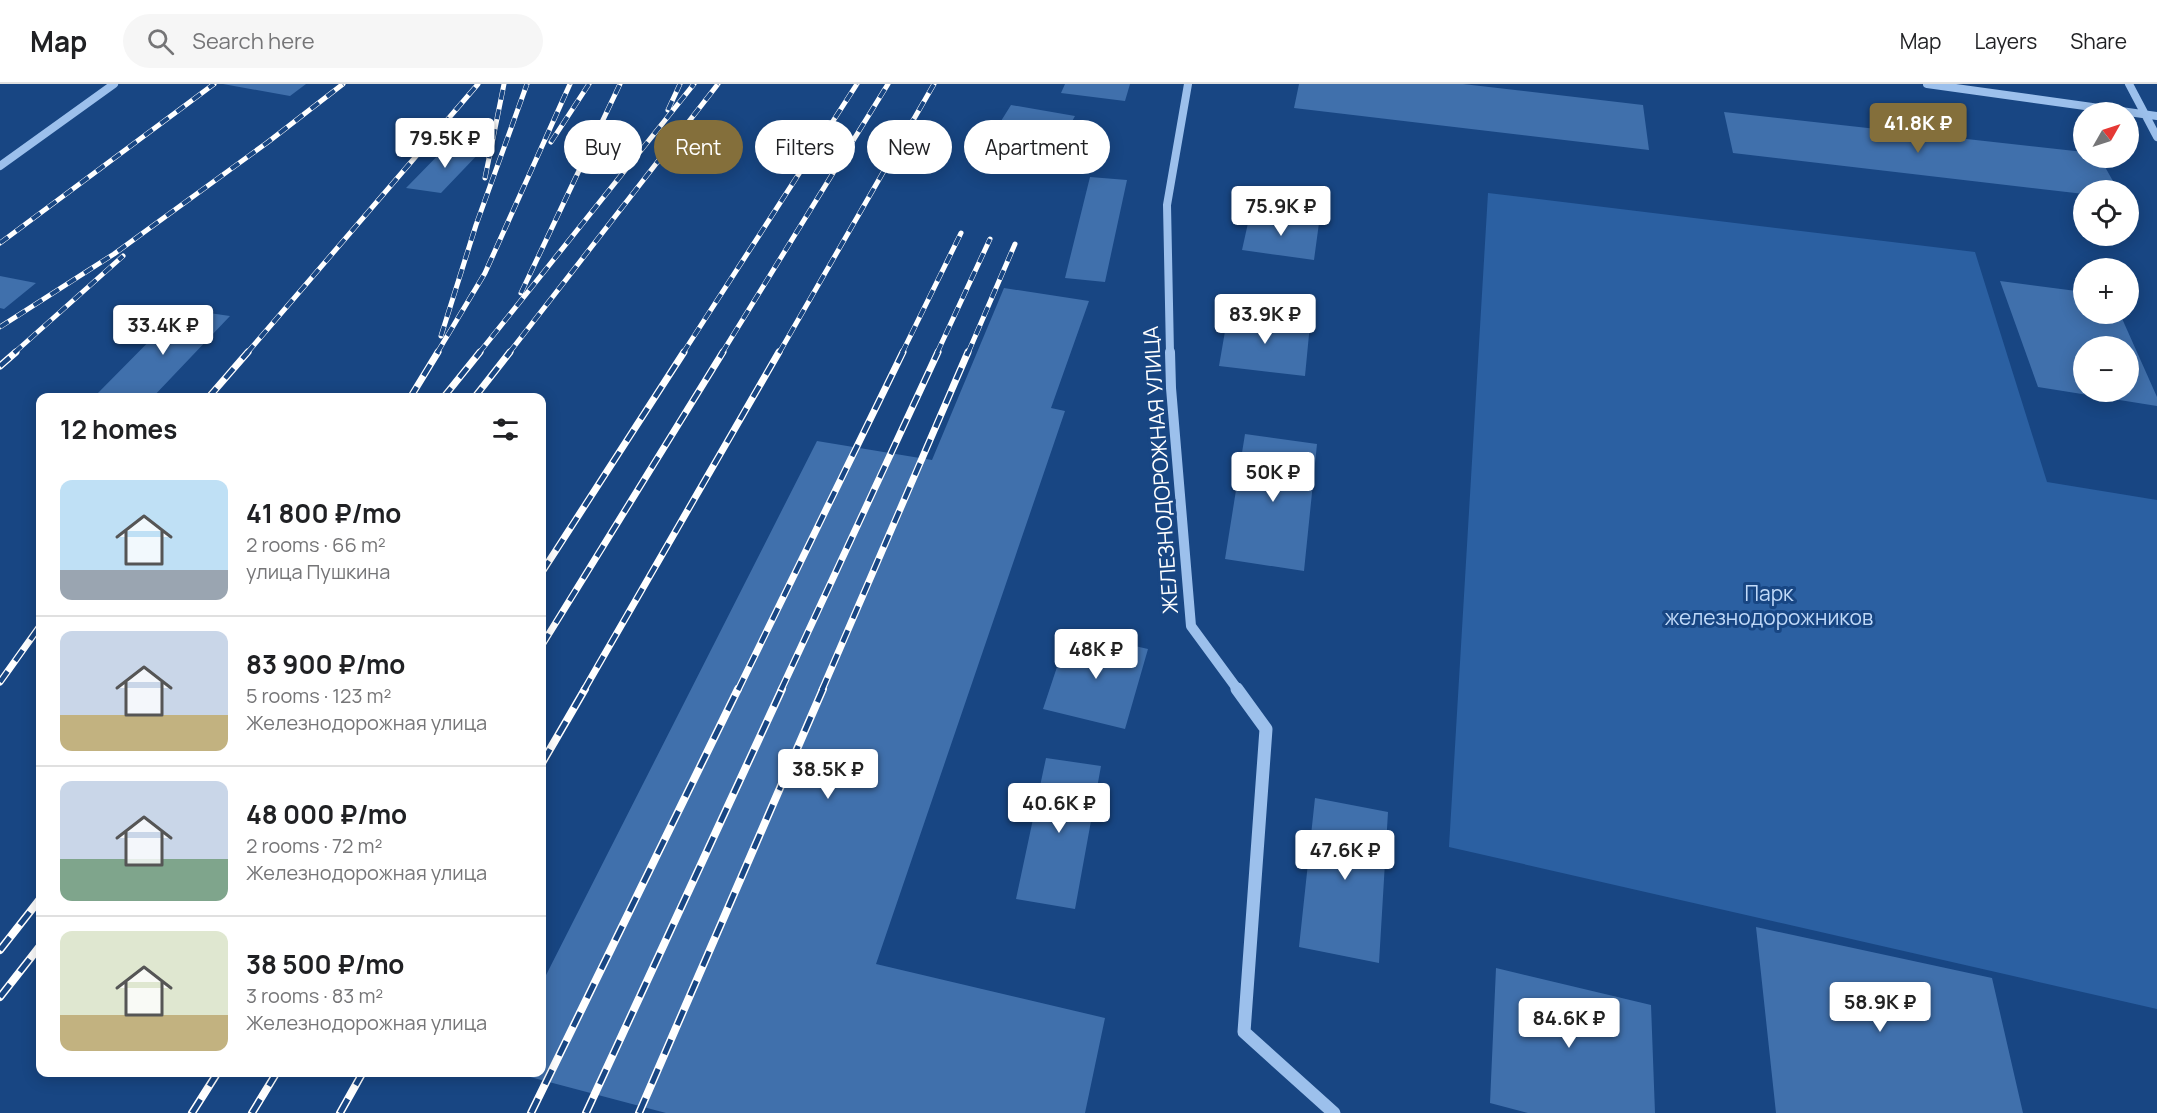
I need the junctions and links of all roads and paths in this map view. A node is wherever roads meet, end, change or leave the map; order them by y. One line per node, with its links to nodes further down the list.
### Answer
1 (114, 84): 8 (street)
2 (1188, 84): 9 (street, ЖЕЛЕЗНОДОРОЖНАЯ УЛИЦА)
3 (1927, 84): 5 (street)
4 (2129, 84): 5 (street)
5 (2145, 114): 6 (street); 7 (street)
6 (2157, 116)
7 (2157, 136)
8 (0, 166)
9 (1334, 1113)

